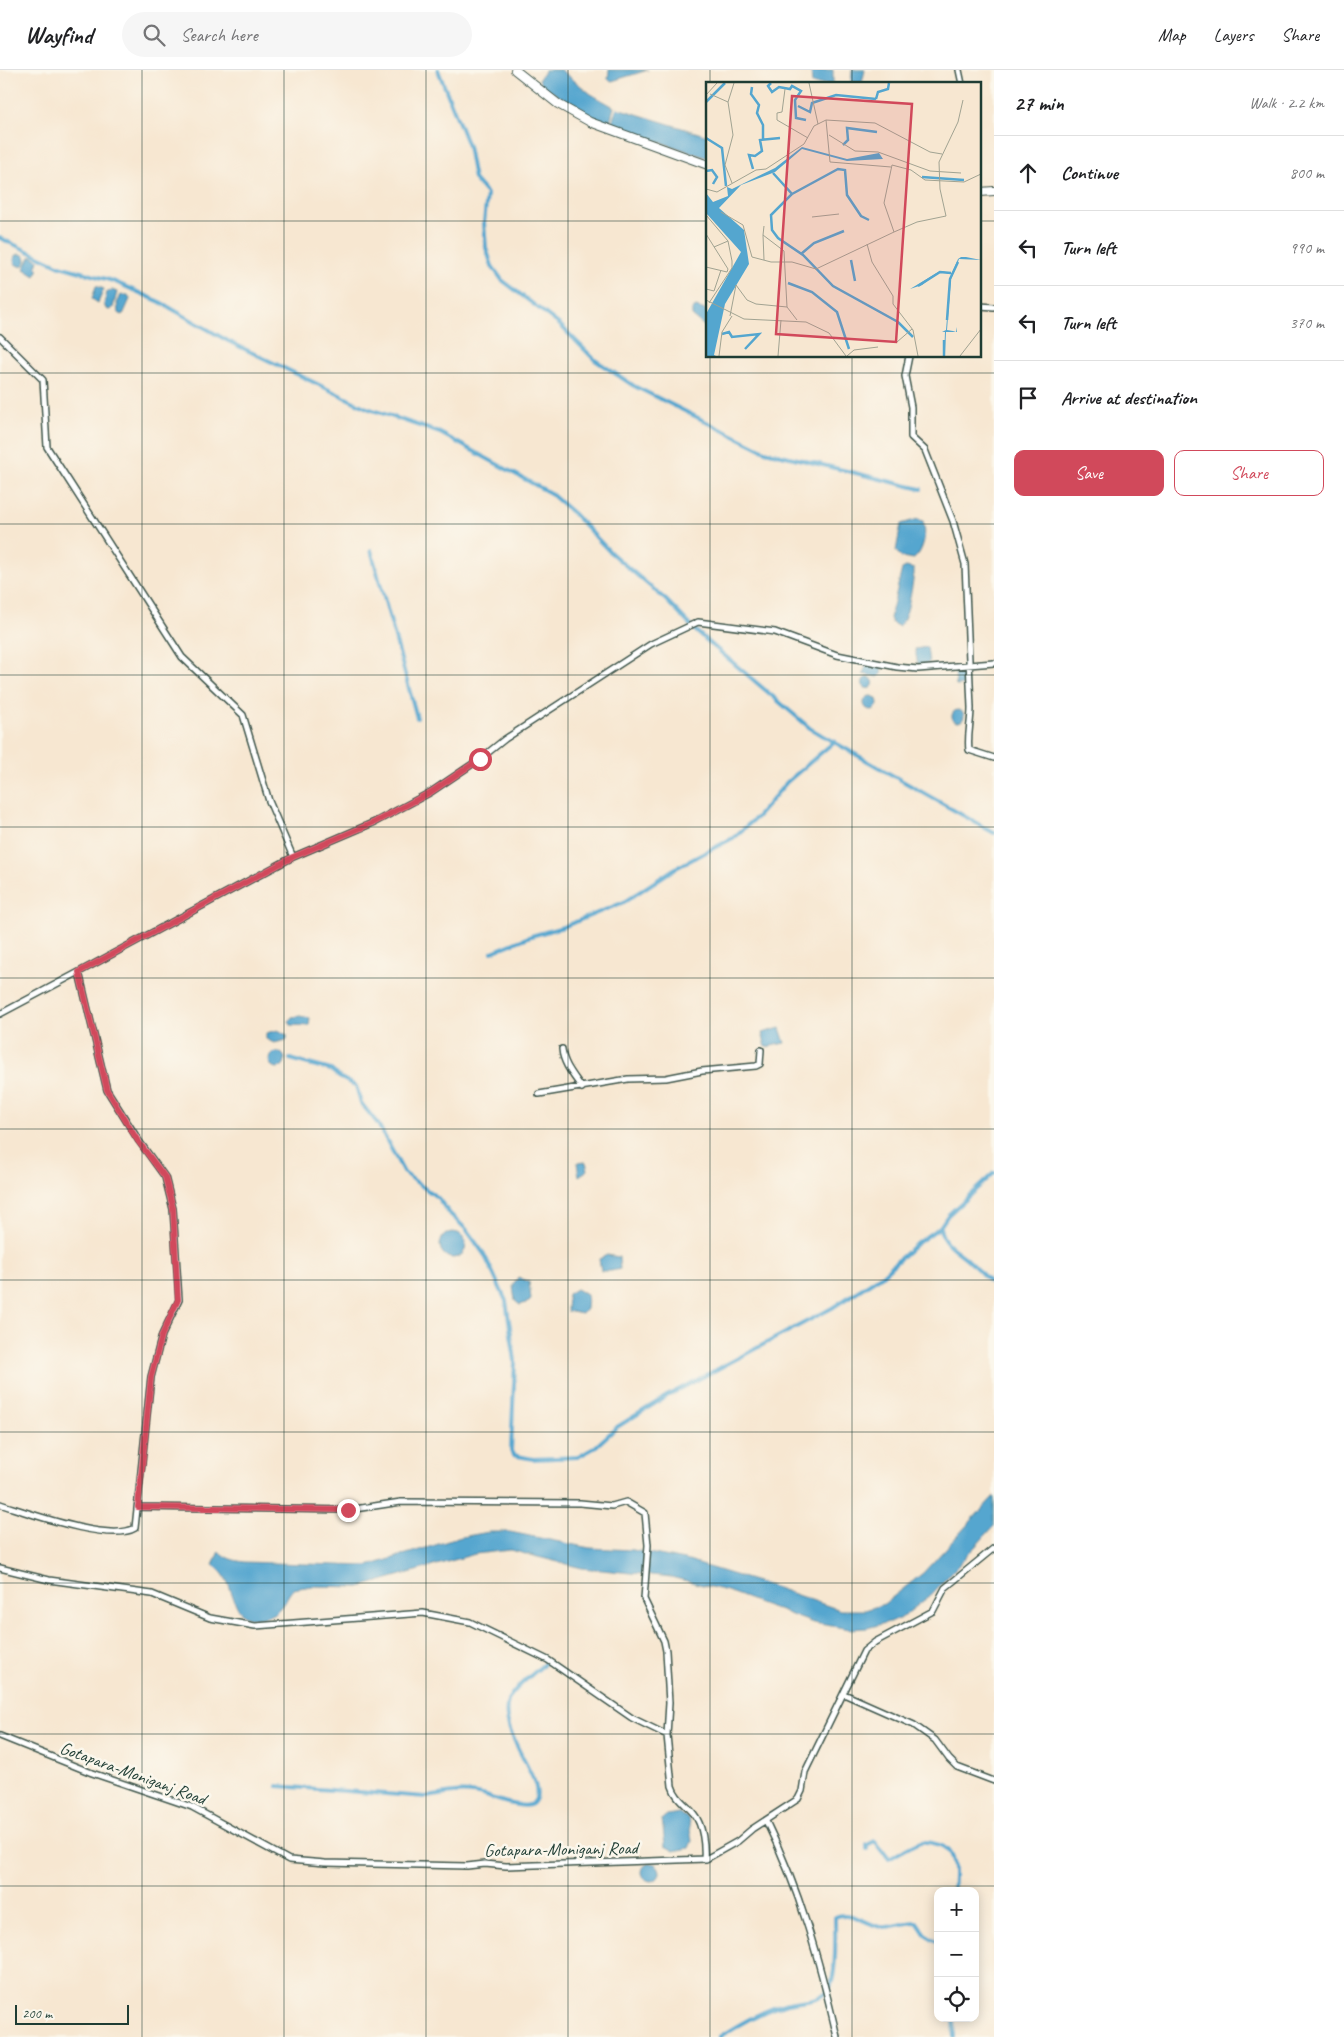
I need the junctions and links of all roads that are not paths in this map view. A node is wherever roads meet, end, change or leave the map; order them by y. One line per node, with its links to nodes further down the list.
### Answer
1 (515, 70): 2 (highway)
2 (706, 164)
3 (0, 337): 8 (street)
4 (910, 358): 6 (street)
5 (994, 663): 6 (street)
6 (969, 665): 7 (street); 8 (street)
7 (994, 758)
8 (293, 857): 9 (street)
9 (79, 972): 10 (street); 16 (street)
10 (0, 1014)
11 (562, 1049): 13 (street)
12 (761, 1050): 13 (street)
13 (582, 1088): 14 (street)
14 (538, 1094)
15 (0, 1504): 16 (street)
16 (138, 1507): 21 (street)
17 (994, 1548): 19 (street, Gotapara-Moniganj Road)
18 (0, 1568): 21 (street)
19 (844, 1694): 22 (street); 23 (street, Gotapara-Moniganj Road)
20 (0, 1736): 24 (street, Gotapara-Moniganj Road)
21 (667, 1736): 24 (street)
22 (994, 1781)
23 (766, 1821): 24 (street, Gotapara-Moniganj Road); 25 (street)
24 (704, 1859)
25 (837, 2037)

